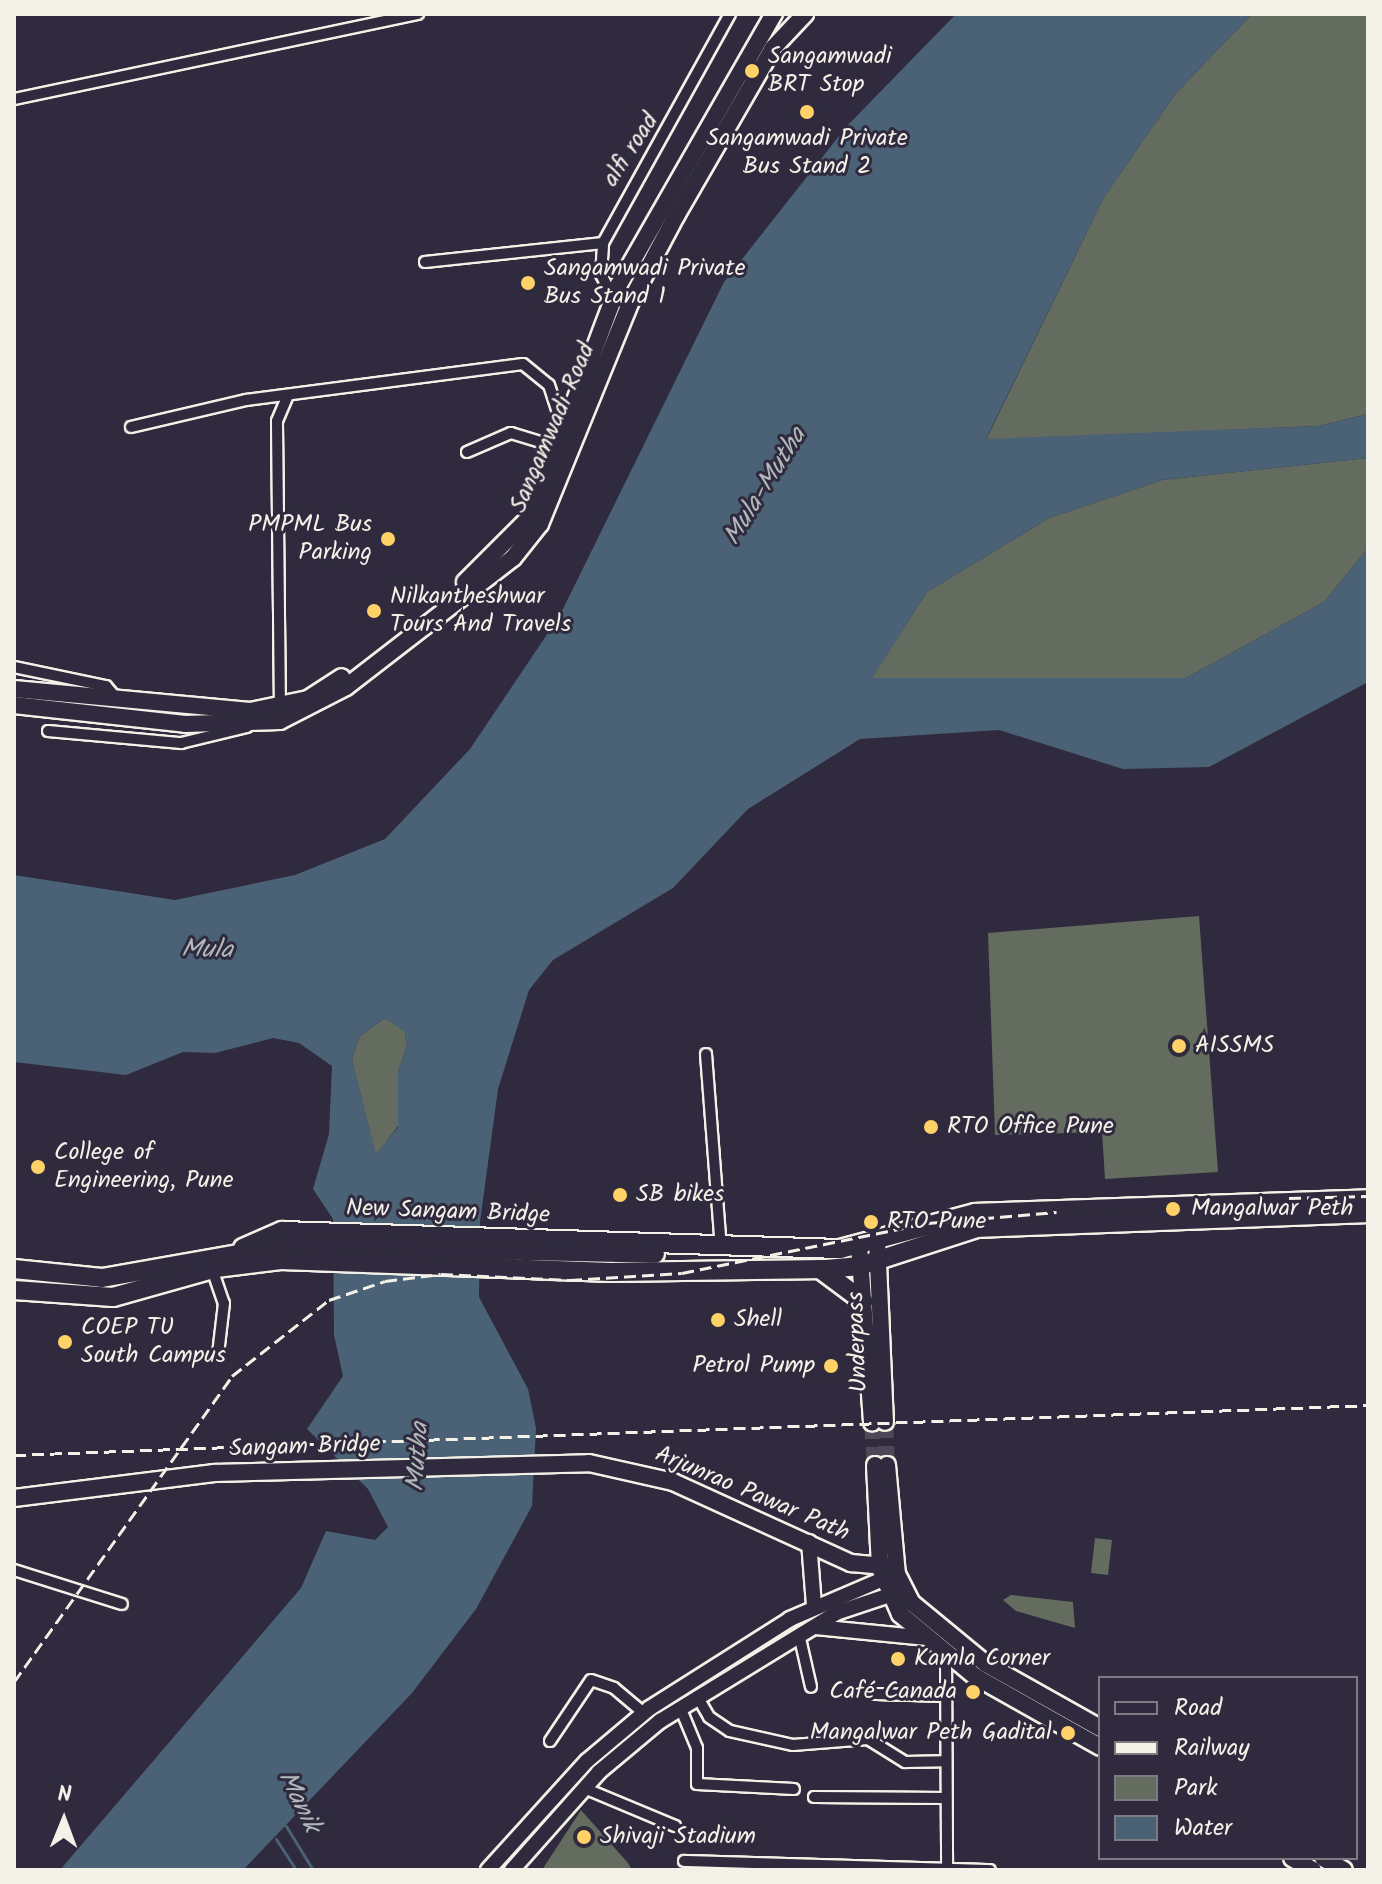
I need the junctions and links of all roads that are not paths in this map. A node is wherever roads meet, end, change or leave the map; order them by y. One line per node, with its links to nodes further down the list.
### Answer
1 (418, 14): 5 (street)
2 (730, 14): 6 (street, alfi road)
3 (774, 14): 8 (main road, Sangamwadi Road)
4 (805, 14): 9 (main road, Sangamwadi Road)
5 (14, 99)
6 (603, 243): 7 (street); 8 (street)
7 (425, 262)
8 (613, 297): 9 (street); 12 (main road, Sangamwadi Road)
9 (629, 306): 19 (main road, Sangamwadi Road)
10 (288, 395): 11 (street); 12 (street); 19 (street)
11 (131, 427)
12 (564, 430): 13 (main road, Sangamwadi Road)
13 (557, 447): 14 (street); 19 (main road, Sangamwadi Road)
14 (467, 452)
15 (14, 667): 18 (street)
16 (14, 689): 18 (main road)
17 (14, 705): 18 (main road)
18 (125, 712): 20 (main road, Sangamwadi Road)
19 (280, 714): 20 (main road, Sangamwadi Road)
20 (253, 718): 21 (street)
21 (48, 731)
22 (706, 1054): 28 (street)
23 (1368, 1199): 24 (highway)
24 (1310, 1207): 25 (highway); 26 (highway); 31 (highway)
25 (1368, 1213)
26 (868, 1242): 28 (highway); 31 (main road)
27 (282, 1246): 29 (highway); 29 (highway, New Sangam Bridge); 32 (highway); 33 (highway)
28 (721, 1249): 29 (highway); 30 (highway)
29 (612, 1257): 30 (highway)
30 (646, 1262): 34 (highway)
31 (869, 1262): 34 (highway); 36 (main road, Underpass); 36 (main road, Underpass)
32 (14, 1269)
33 (212, 1269): 35 (highway); 37 (street)
34 (819, 1269): 36 (highway)
35 (14, 1290)
36 (863, 1301)
37 (218, 1354)
38 (589, 1463): 40 (main road, Sangam Bridge); 41 (main road, Arjunrao Pawar Path)
39 (881, 1465): 42 (main road)
40 (14, 1498)
41 (809, 1542): 42 (main road, Arjunrao Pawar Path); 47 (main road)
42 (886, 1567): 44 (main road); 45 (main road); 47 (main road)
43 (14, 1570): 46 (street)
44 (904, 1592): 45 (main road); 57 (main road)
45 (885, 1593): 48 (main road); 49 (main road)
46 (122, 1604)
47 (814, 1606): 56 (main road)
48 (804, 1630): 49 (main road); 51 (street); 53 (main road)
49 (927, 1638): 50 (main road)
50 (946, 1655): 54 (street); 59 (main road)
51 (811, 1687)
52 (876, 1694): 54 (street)
53 (697, 1696): 55 (main road); 60 (street)
54 (945, 1696): 60 (street)
55 (680, 1707): 61 (main road); 62 (street)
56 (644, 1713): 58 (street); 70 (main road)
57 (1098, 1727)
58 (550, 1741)
59 (1098, 1746)
60 (944, 1761): 64 (street)
61 (584, 1788): 65 (street); 71 (main road)
62 (794, 1789)
63 (814, 1797): 64 (street)
64 (945, 1798): 69 (street)
65 (675, 1826)
66 (1296, 1860): 73 (main road)
67 (1326, 1860): 74 (main road)
68 (684, 1861): 69 (street)
69 (947, 1867): 72 (street)
70 (488, 1870)
71 (512, 1870)
72 (990, 1870)
73 (1313, 1870)
74 (1344, 1870)

